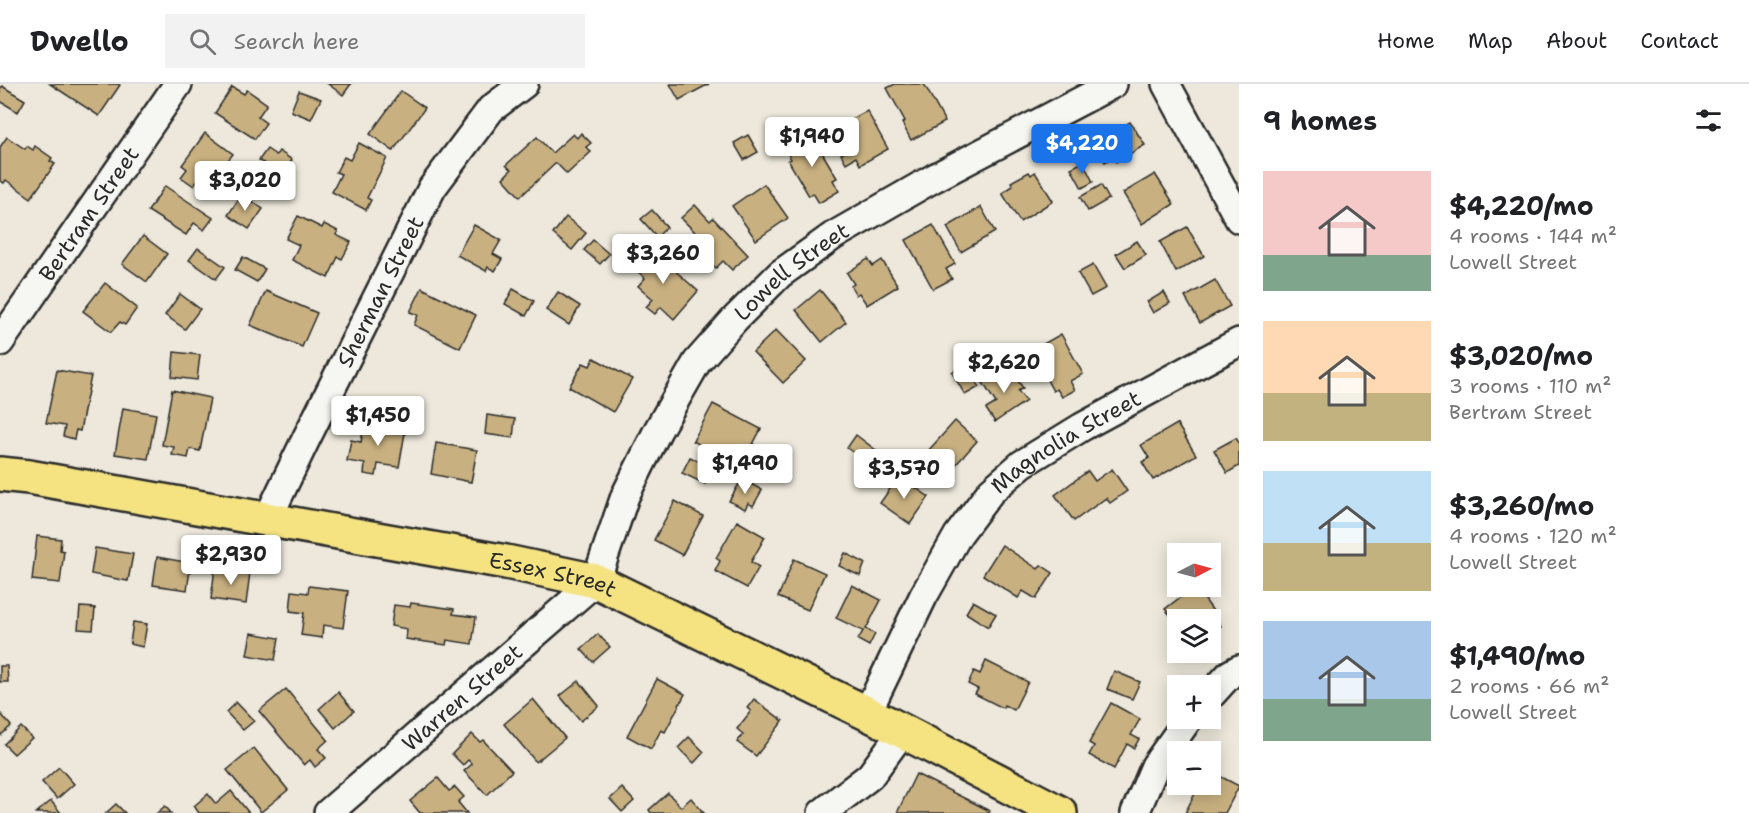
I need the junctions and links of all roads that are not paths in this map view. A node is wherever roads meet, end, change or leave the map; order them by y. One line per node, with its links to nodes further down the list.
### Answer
1 (178, 84): 6 (street, Bertram Street)
2 (524, 84): 9 (street, Sherman Street)
3 (1113, 84): 10 (street, Lowell Street)
4 (1166, 84): 5 (street)
5 (1239, 219)
6 (0, 342)
7 (1239, 342): 13 (street, Magnolia Street)
8 (0, 474): 9 (main road, Essex Street)
9 (267, 520): 10 (main road, Essex Street)
10 (596, 581): 13 (main road, Essex Street); 16 (street, Warren Street)
11 (1239, 669): 12 (street)
12 (1221, 684)
13 (867, 713): 15 (main road, Essex Street)
14 (1181, 729): 19 (street)
15 (902, 732): 17 (street); 18 (main road, Essex Street)
16 (328, 813)
17 (822, 813)
18 (1060, 813)
19 (1135, 813)

